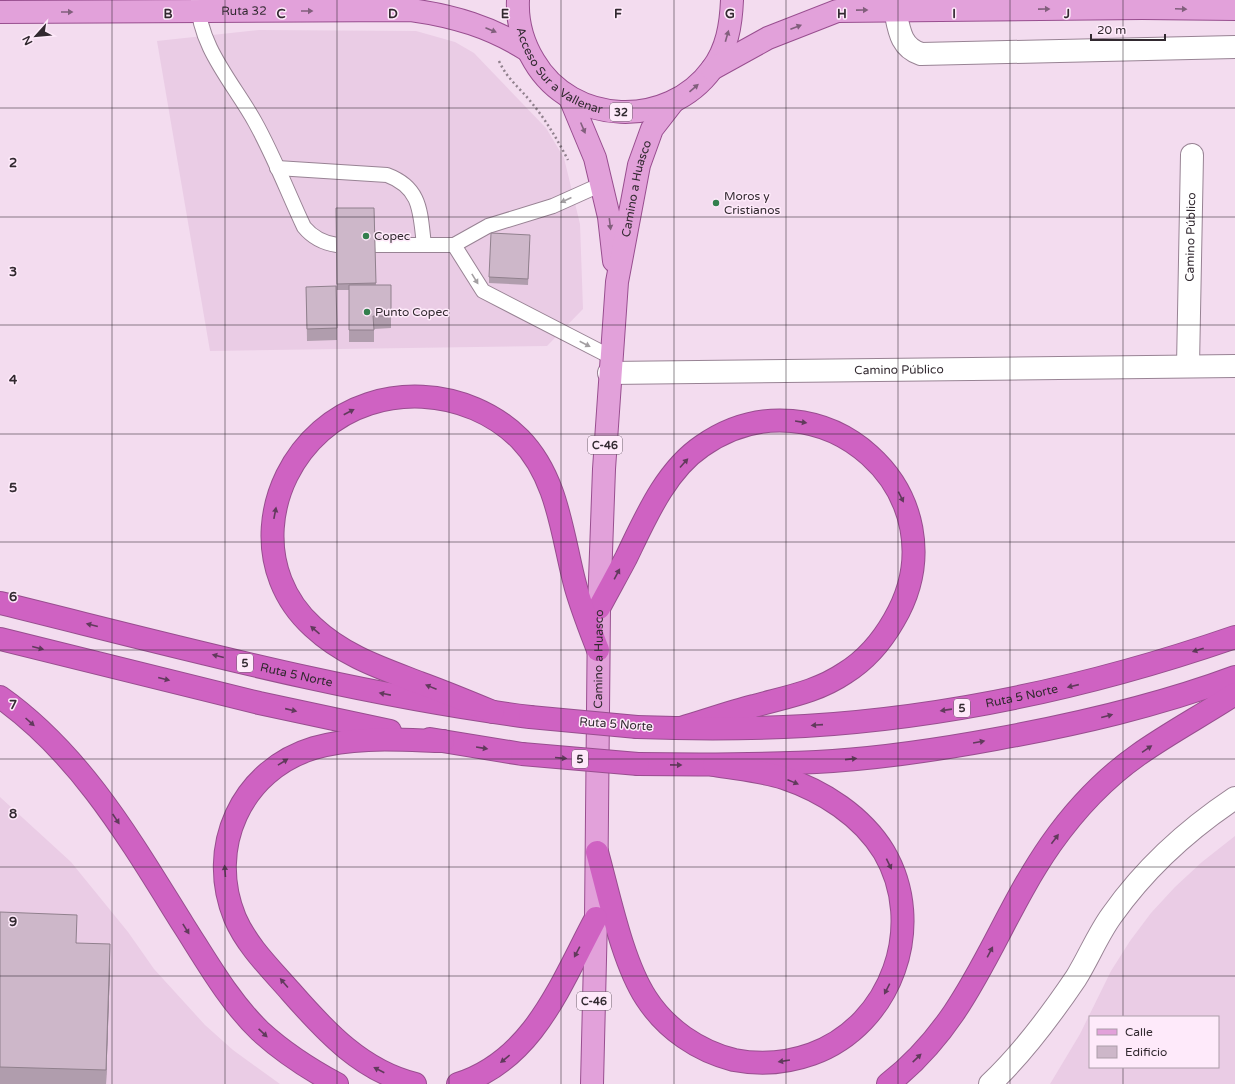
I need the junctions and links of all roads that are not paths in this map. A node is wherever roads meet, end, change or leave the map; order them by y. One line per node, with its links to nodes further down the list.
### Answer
1 (518, 0): 9 (main road, Acceso Sur a Vallenar)
2 (732, 0): 10 (main road, Acceso Sur a Vallenar, one-way to 2)
3 (1142, 4): 4 (main road, Acceso Sur a Vallenar / 32, one-way to 3); 6 (main road, Acceso Sur a Vallenar / 32, one-way to 6)
4 (898, 5): 8 (street); 10 (main road, Acceso Sur a Vallenar / 32, one-way to 4)
5 (198, 6): 7 (main road, Ruta 32, one-way to 5); 9 (main road, Ruta 32, one-way to 9); 14 (lane)
6 (1235, 9)
7 (0, 12)
8 (1235, 47)
9 (527, 50): 11 (main road, Acceso Sur a Vallenar / 32)
10 (712, 69): 12 (main road, Acceso Sur a Vallenar / 32, one-way to 10)
11 (570, 98): 12 (main road, Acceso Sur a Vallenar / 32); 15 (main road, Camino a Huasco / C-46, one-way to 15)
12 (673, 102): 20 (main road, Camino a Huasco / C-46)
13 (1192, 155): 22 (street, Camino Público)
14 (277, 168): 16 (lane); 18 (lane)
15 (602, 184): 19 (lane, one-way to 19); 20 (main road, Camino a Huasco / C-46, one-way to 20)
16 (336, 245)
17 (375, 245): 18 (lane)
18 (424, 245): 19 (lane)
19 (454, 245): 21 (lane, one-way to 21)
20 (617, 282): 21 (main road, Camino a Huasco / C-46)
21 (610, 365): 22 (street, Camino Público); 25 (main road, Camino a Huasco / C-46)
22 (1188, 366): 23 (street, Camino Público)
23 (1235, 366)
24 (0, 603): 32 (highway, Ruta 5 Norte / 5, one-way to 24)
25 (599, 608): 28 (main road, Camino a Huasco / C-46); 33 (highway, one-way to 33)
26 (1235, 637): 33 (highway, Ruta 5 Norte / 5, one-way to 33)
27 (0, 639): 34 (highway, 5, one-way to 34)
28 (598, 650): 32 (highway, one-way to 28); 37 (main road, Camino a Huasco / C-46)
29 (1235, 678): 35 (highway, 5, one-way to 29)
30 (1235, 694): 43 (highway, one-way to 30)
31 (0, 697): 39 (highway, one-way to 39)
32 (493, 712): 33 (highway, Ruta 5 Norte / 5, bridge)
33 (681, 728)
34 (443, 741): 35 (highway, 5, one-way to 35, bridge); 40 (highway, one-way to 34)
35 (714, 766): 37 (highway, one-way to 37)
36 (1235, 798): 44 (street)
37 (597, 852): 38 (main road, Camino a Huasco / C-46)
38 (596, 918): 41 (highway, one-way to 41); 42 (main road, Camino a Huasco / C-46)
39 (337, 1084)
40 (415, 1084)
41 (458, 1084)
42 (592, 1084)
43 (888, 1084)
44 (990, 1084)

